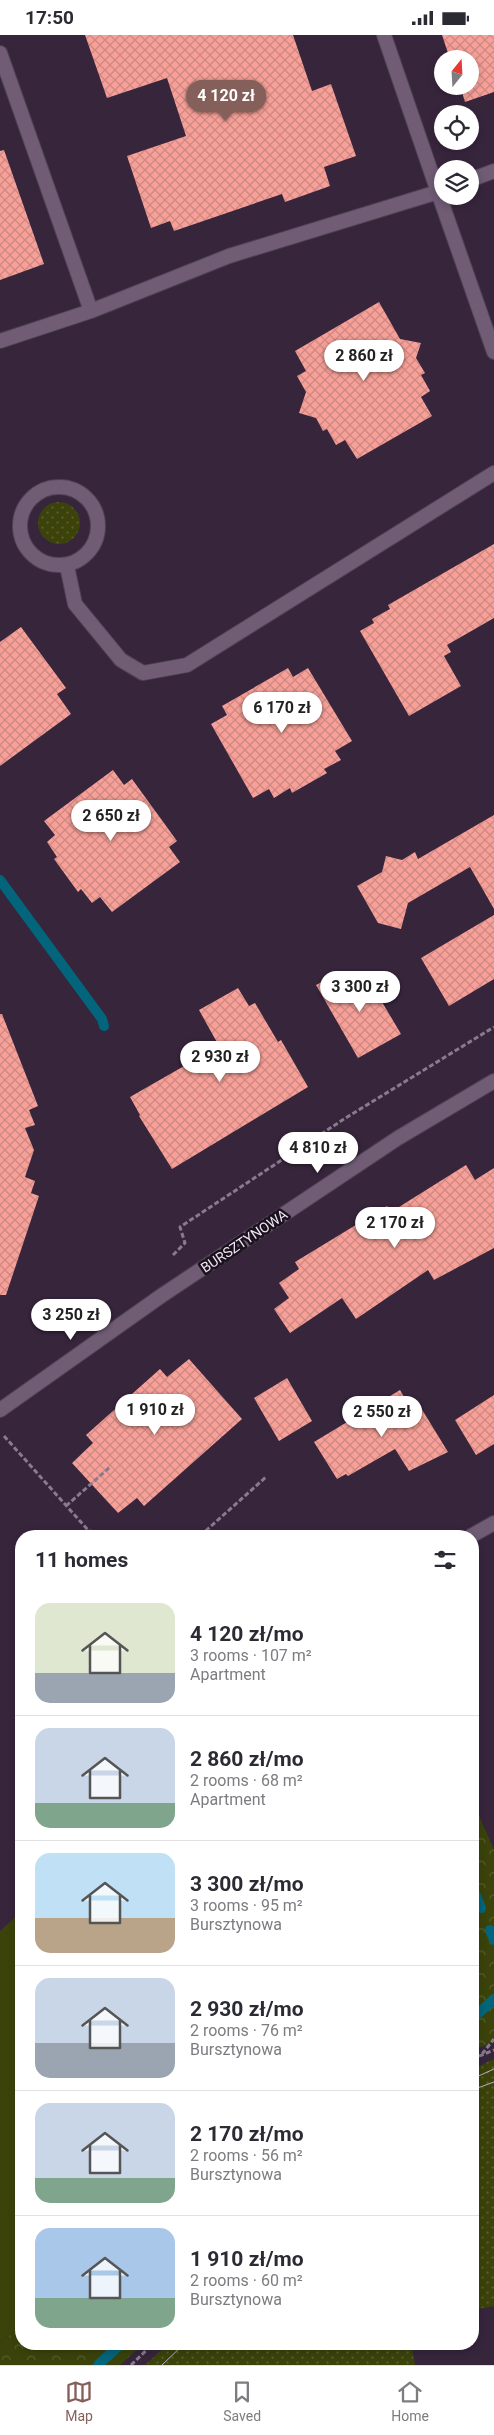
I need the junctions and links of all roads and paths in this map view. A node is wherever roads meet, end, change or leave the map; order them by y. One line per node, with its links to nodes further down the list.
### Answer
1 (384, 35): 4 (street)
2 (0, 53): 8 (street)
3 (494, 171): 5 (street)
4 (434, 174)
5 (479, 177)
6 (434, 193): 8 (street)
7 (445, 205): 10 (street)
8 (91, 311): 9 (street)
9 (0, 341)
10 (494, 352)
11 (494, 473): 12 (street)
12 (67, 566): 12 (street)
13 (494, 1027): 15 (path)
14 (494, 1081): 16 (street, BURSZTYNOWA)
15 (170, 1258)
16 (0, 1411)
17 (4, 1436): 20 (path)
18 (110, 1467): 20 (path)
19 (266, 1477): 23 (path)
20 (66, 1506): 22 (path)
21 (494, 1523): 24 (street)
22 (88, 1530)
23 (207, 1530)
24 (479, 1531)
25 (494, 2039): 27 (path)
26 (494, 2050): 27 (path)
27 (482, 2055): 28 (path)
28 (479, 2056)
29 (147, 2350): 30 (path)
30 (131, 2365)

